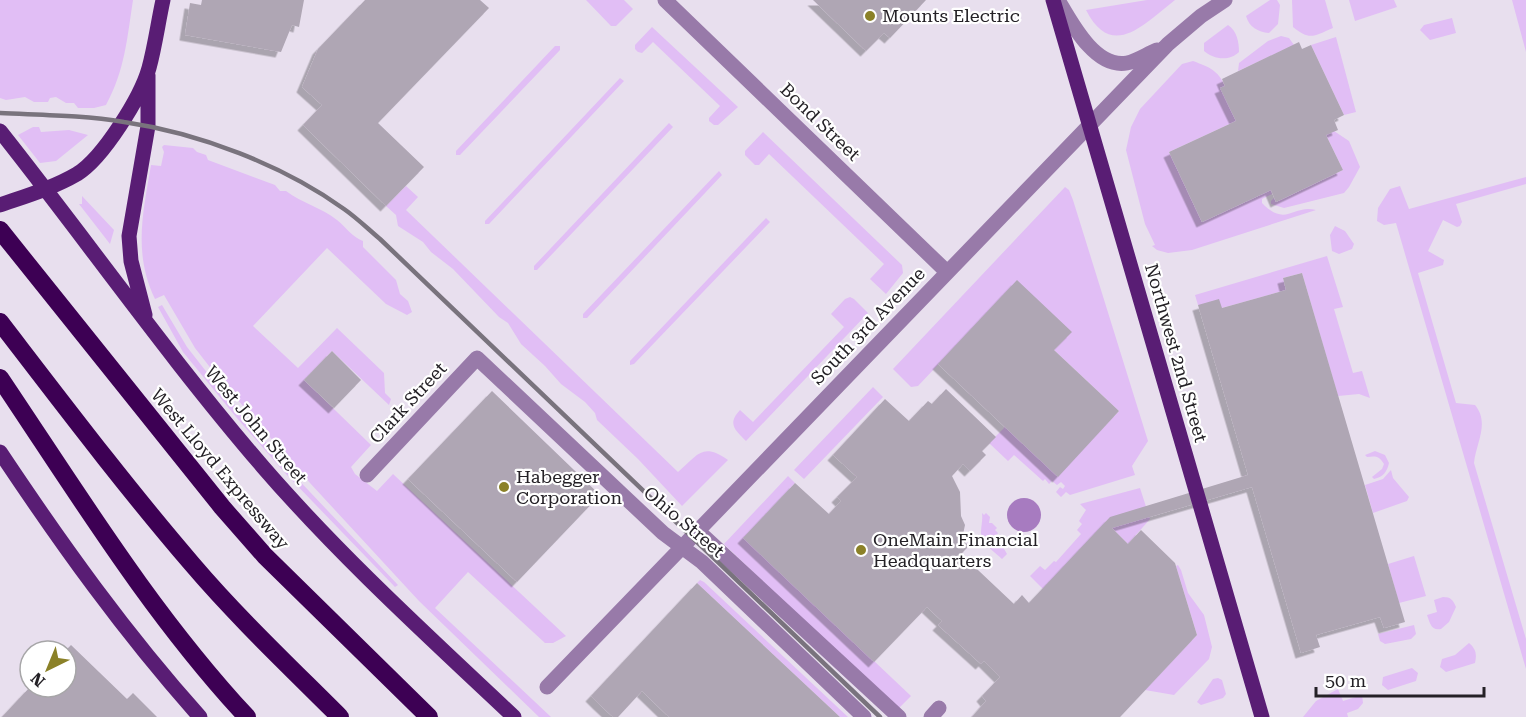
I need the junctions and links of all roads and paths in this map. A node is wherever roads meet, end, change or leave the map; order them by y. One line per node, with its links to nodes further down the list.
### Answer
1 (163, 0): 7 (main road)
2 (665, 0): 13 (street, Bond Street)
3 (1053, 0): 8 (main road, Northwest 2nd Street)
4 (1058, 0): 6 (street)
5 (1224, 0): 6 (street, South 3rd Avenue)
6 (1168, 44): 8 (street, South 3rd Avenue)
7 (148, 70): 10 (main road); 15 (main road)
8 (1089, 126): 13 (street, South 3rd Avenue); 30 (main road, Northwest 2nd Street)
9 (0, 131): 10 (main road, West John Street)
10 (46, 189): 11 (main road); 15 (main road, West John Street)
11 (0, 206)
12 (0, 230): 26 (highway, West Lloyd Expressway)
13 (947, 272): 20 (street, South 3rd Avenue)
14 (0, 322): 25 (highway)
15 (147, 323): 27 (main road, West John Street)
16 (477, 358): 19 (street, Clark Street); 21 (street, Ohio Street)
17 (0, 378): 24 (highway)
18 (0, 452): 23 (main road)
19 (368, 475)
20 (698, 531): 21 (street, South 3rd Avenue); 29 (street, Ohio Street)
21 (682, 546): 22 (street, South 3rd Avenue); 28 (street, Ohio Street)
22 (547, 687)
23 (200, 717)
24 (247, 717)
25 (340, 717)
26 (429, 717)
27 (514, 717)
28 (864, 717)
29 (899, 717)
30 (1262, 717)

